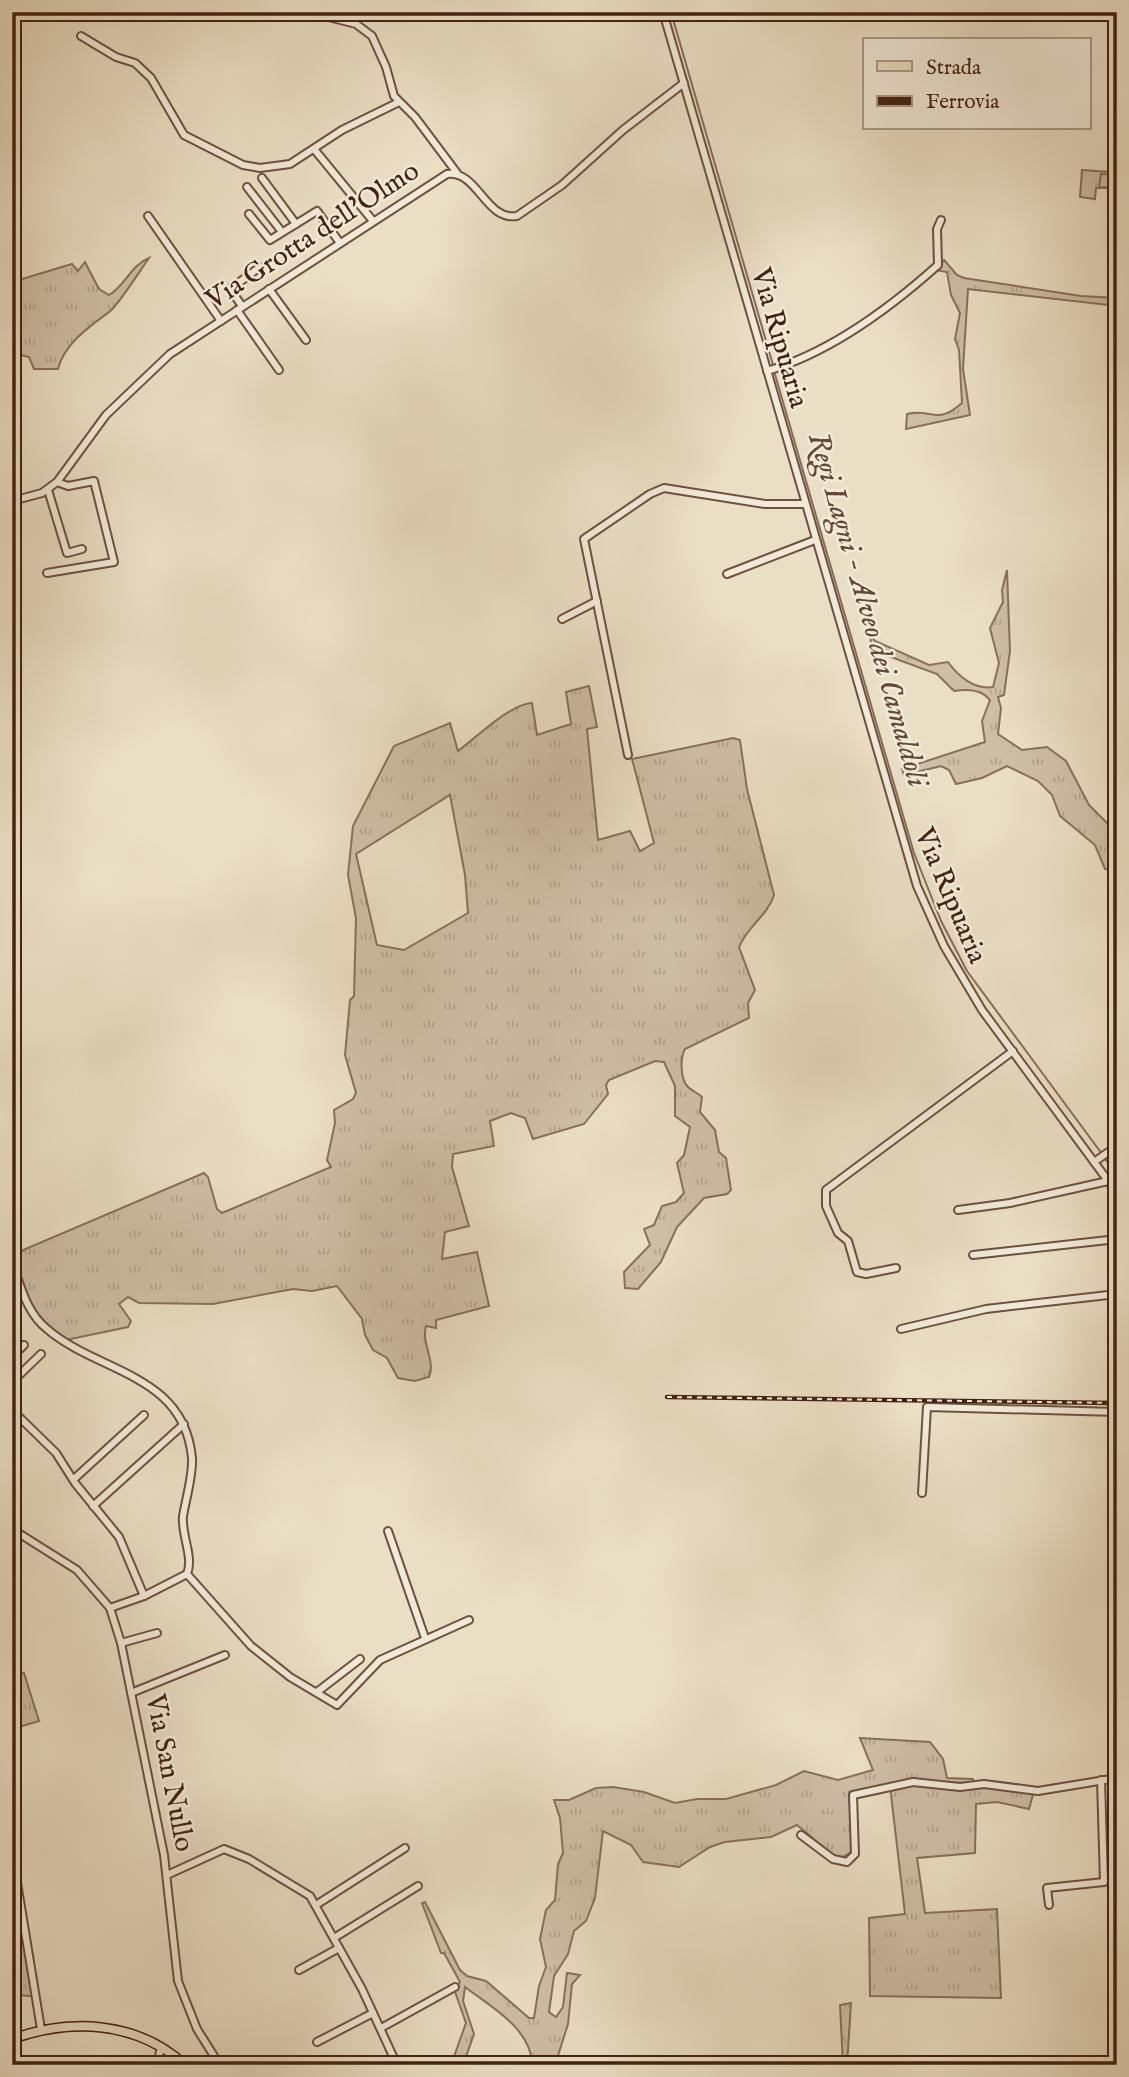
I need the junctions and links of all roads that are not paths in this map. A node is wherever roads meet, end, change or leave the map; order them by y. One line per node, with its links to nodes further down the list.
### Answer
1 (309, 12): 5 (street)
2 (663, 12): 4 (street, Via Ripuaria)
3 (81, 36): 6 (street)
4 (684, 83): 7 (street, Via Grotta dell'Olmo); 23 (street, Via Ripuaria)
5 (399, 102): 6 (street); 7 (street)
6 (314, 149): 13 (street)
7 (457, 173): 13 (street, Via Grotta dell'Olmo)
8 (262, 178): 14 (street)
9 (247, 187): 15 (street)
10 (249, 214): 15 (street)
11 (148, 216): 20 (street)
12 (940, 220): 23 (street)
13 (373, 221): 16 (street, Via Grotta dell'Olmo)
14 (296, 224): 15 (street); 16 (street)
15 (282, 232)
16 (340, 243): 18 (street, Via Grotta dell'Olmo)
17 (260, 267): 19 (street)
18 (269, 289): 19 (street, Via Grotta dell'Olmo); 21 (street)
19 (240, 308): 20 (street, Via Grotta dell'Olmo); 22 (street)
20 (221, 321): 24 (street, Via Grotta dell'Olmo)
21 (306, 340)
22 (279, 370)
23 (767, 371): 27 (street, Via Ripuaria)
24 (57, 482): 25 (street, Via Grotta dell'Olmo); 30 (street)
25 (48, 490): 26 (street, Via Grotta dell'Olmo); 29 (street)
26 (12, 501)
27 (805, 504): 28 (street, Via Ripuaria); 32 (street)
28 (815, 540): 31 (street); 35 (street, Via Ripuaria)
29 (82, 549)
30 (47, 573)
31 (727, 574)
32 (597, 601): 33 (street); 34 (street)
33 (562, 619)
34 (628, 755)
35 (1013, 1051): 37 (street, Via Ripuaria); 44 (street)
36 (1117, 1146): 37 (street)
37 (1096, 1161): 38 (street, Via Ripuaria)
38 (1108, 1181): 39 (street, Via Ripuaria); 40 (street)
39 (1117, 1193)
40 (958, 1210)
41 (1117, 1239): 42 (street)
42 (974, 1255)
43 (12, 1263): 54 (street)
44 (896, 1268)
45 (1117, 1294): 46 (street)
46 (901, 1329)
47 (24, 1345): 49 (street)
48 (41, 1354): 50 (street)
49 (12, 1357)
50 (12, 1382)
51 (12, 1410): 55 (street)
52 (1117, 1412): 56 (street)
53 (144, 1415): 55 (street)
54 (184, 1424): 57 (street); 60 (street)
55 (74, 1479): 57 (street)
56 (922, 1493)
57 (93, 1506): 61 (street)
58 (12, 1529): 62 (street, Via San Nullo)
59 (388, 1531): 65 (street)
60 (187, 1574): 61 (street); 69 (street)
61 (144, 1597): 62 (street)
62 (110, 1608): 66 (street, Via San Nullo)
63 (469, 1619): 65 (street)
64 (157, 1633): 66 (street)
65 (425, 1638): 69 (street)
66 (121, 1643): 70 (street, Via San Nullo)
67 (225, 1655): 70 (street)
68 (360, 1659): 69 (street)
69 (317, 1692)
70 (131, 1693): 76 (street, Via San Nullo)
71 (1117, 1778): 72 (street)
72 (1101, 1780): 73 (street); 79 (street)
73 (801, 1835)
74 (405, 1848): 78 (street)
75 (12, 1852): 86 (street)
76 (167, 1875): 78 (street); 90 (street, Via San Nullo)
77 (418, 1886): 80 (street)
78 (316, 1905): 80 (street)
79 (1049, 1905)
80 (334, 1938): 81 (street)
81 (339, 1948): 82 (street); 84 (street)
82 (299, 1970)
83 (455, 1987): 85 (street)
84 (373, 2013): 85 (street); 88 (street)
85 (381, 2028): 93 (street)
86 (41, 2029): 87 (main road); 89 (main road)
87 (12, 2039)
88 (317, 2042)
89 (161, 2047): 91 (street); 92 (main road)
90 (217, 2063)
91 (157, 2065)
92 (187, 2065)
93 (397, 2065)

